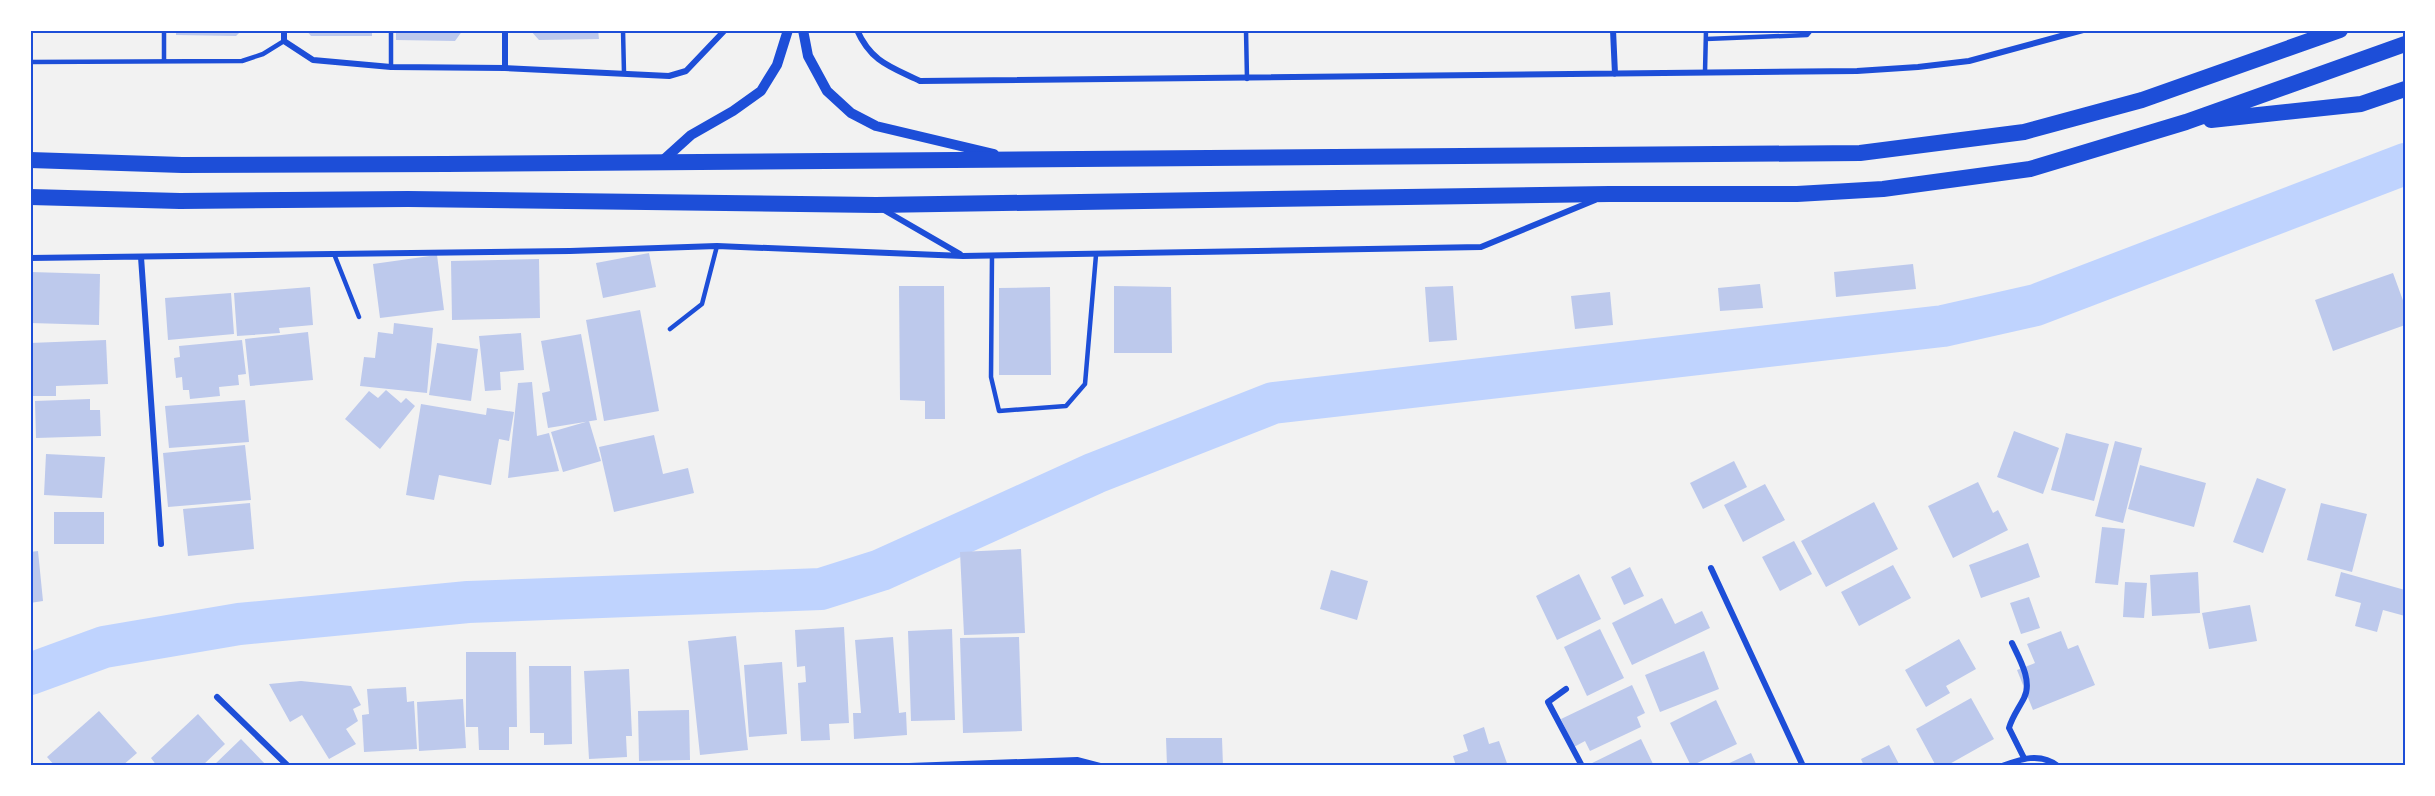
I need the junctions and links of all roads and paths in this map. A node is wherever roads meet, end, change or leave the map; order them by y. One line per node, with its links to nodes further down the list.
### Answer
1 (164, 30): 19 (lane)
2 (284, 30): 17 (street)
3 (391, 30): 21 (lane)
4 (505, 30): 22 (street)
5 (623, 30): 24 (lane)
6 (725, 30): 24 (street)
7 (788, 30): 31 (street)
8 (803, 30): 29 (street)
9 (857, 30): 26 (street)
10 (1246, 30): 26 (lane)
11 (1613, 30): 25 (street)
12 (1706, 30): 16 (lane)
13 (1811, 30): 16 (lane)
14 (2083, 30): 23 (street)
15 (2340, 30): 29 (highway)
16 (1706, 39): 23 (lane)
17 (284, 41): 19 (lane); 21 (street)
18 (2405, 44): 28 (highway)
19 (164, 61): 20 (lane)
20 (30, 62)
21 (391, 67): 22 (street)
22 (505, 68): 24 (street)
23 (1706, 72): 25 (street)
24 (624, 73)
25 (1615, 74): 26 (street)
26 (1247, 79)
27 (2405, 88): 28 (highway)
28 (2186, 122): 32 (highway)
29 (1014, 159): 31 (highway)
30 (30, 160): 31 (highway)
31 (660, 163)
32 (1609, 194): 34 (highway); 37 (street)
33 (30, 197): 34 (highway)
34 (876, 205): 38 (street)
35 (717, 246): 36 (street); 38 (street); 43 (lane)
36 (334, 254): 40 (street); 42 (lane)
37 (1096, 255): 39 (street); 39 (lane)
38 (963, 256): 39 (street)
39 (992, 256)
40 (141, 257): 41 (street); 44 (street)
41 (30, 258)
42 (359, 317)
43 (670, 329)
44 (161, 544)
45 (1711, 568): 54 (street)
46 (2012, 643): 49 (street)
47 (1566, 689): 53 (street)
48 (218, 697): 50 (street)
49 (2024, 758): 55 (street); 56 (street)
50 (288, 766)
51 (909, 766): 52 (street)
52 (1100, 766)
53 (1582, 766)
54 (1803, 766)
55 (2002, 766)
56 (2058, 766)

